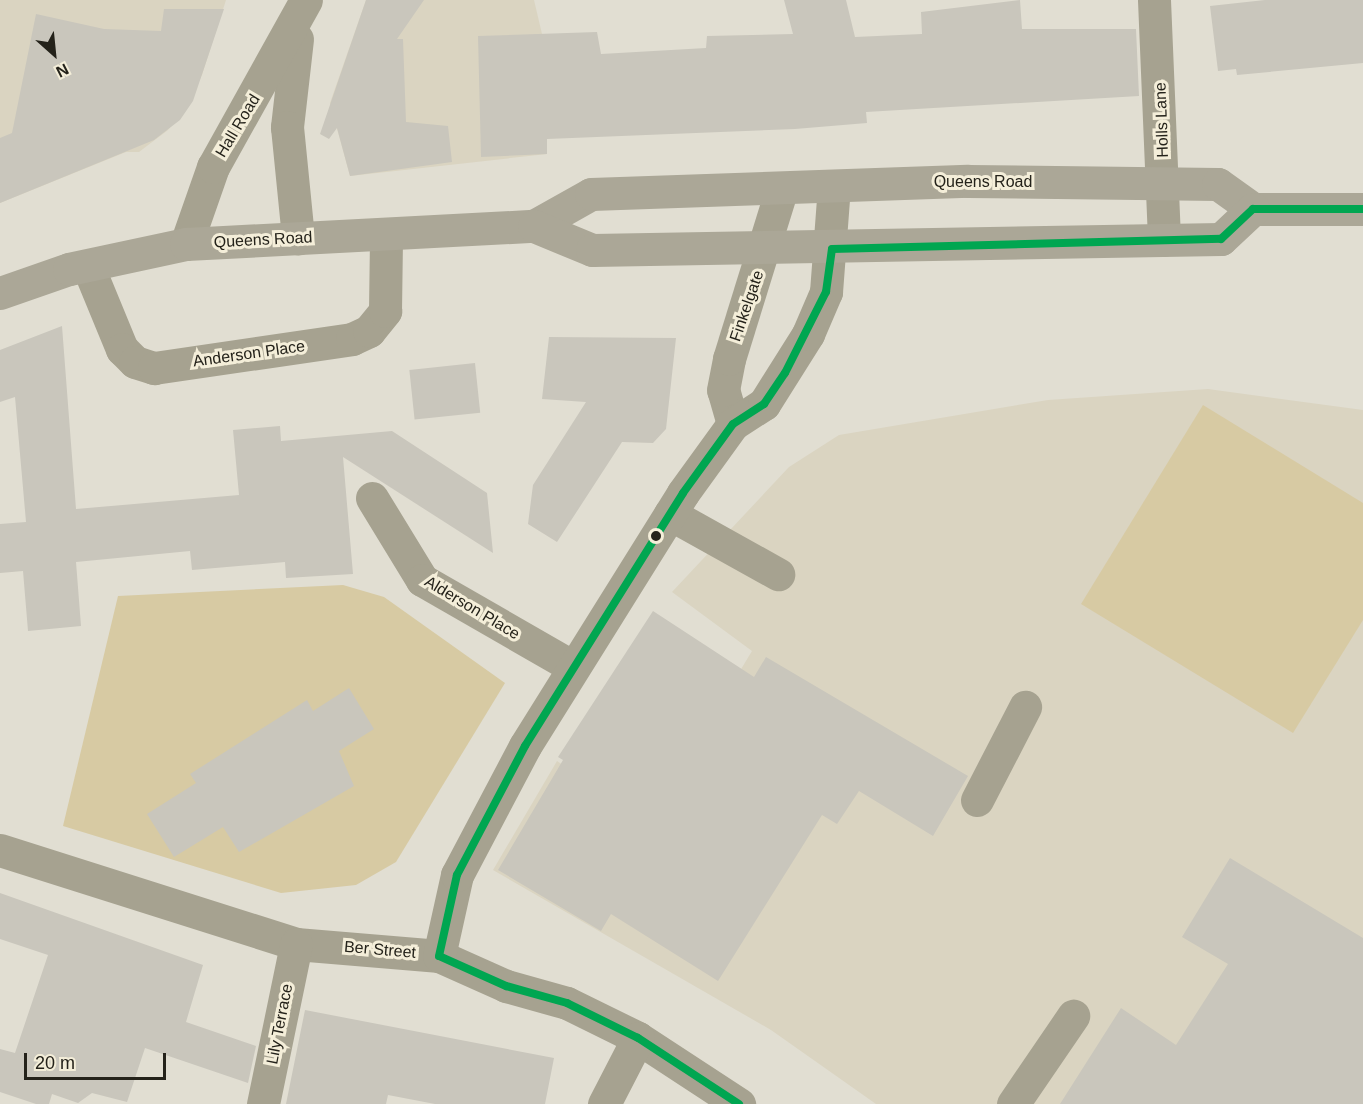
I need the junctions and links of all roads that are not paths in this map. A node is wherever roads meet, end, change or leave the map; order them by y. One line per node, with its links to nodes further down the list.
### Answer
1 (1154, 0): 3 (street, Holls Lane)
2 (303, 7): 10 (street, Hall Road); 12 (street, Hall Road)
3 (1164, 183): 4 (main road, Queens Road); 6 (main road, Queens Road); 11 (street, Holls Lane)
4 (834, 186): 5 (main road, Queens Road); 14 (street)
5 (782, 188): 8 (main road, Queens Road); 13 (street, Finkelgate)
6 (1253, 209): 7 (main road); 11 (main road, Queens Road)
7 (1363, 209)
8 (534, 226): 9 (main road, Queens Road); 13 (main road, Queens Road)
9 (386, 237): 10 (main road, Queens Road); 15 (street, Anderson Place)
10 (298, 238): 12 (main road, Queens Road)
11 (1164, 240): 14 (main road, Queens Road)
12 (186, 244): 15 (main road, Queens Road)
13 (767, 249): 14 (main road, Queens Road); 17 (street, Finkelgate)
14 (832, 249): 17 (street)
15 (89, 269): 16 (main road, Queens Road)
16 (0, 293)
17 (734, 424): 19 (street)
18 (372, 498): 21 (street, Alderson Place)
19 (670, 514): 20 (street); 21 (street)
20 (778, 574)
21 (573, 667): 26 (street)
22 (1025, 707): 23 (street)
23 (976, 800)
24 (0, 850): 25 (street, Ber Street)
25 (296, 944): 26 (street, Ber Street); 29 (street, Lily Terrace)
26 (439, 956): 28 (street, Ber Street)
27 (1073, 1016): 32 (street)
28 (638, 1038): 30 (street); 31 (street, Ber Street)
29 (263, 1104)
30 (604, 1104)
31 (739, 1104)
32 (1013, 1104)

